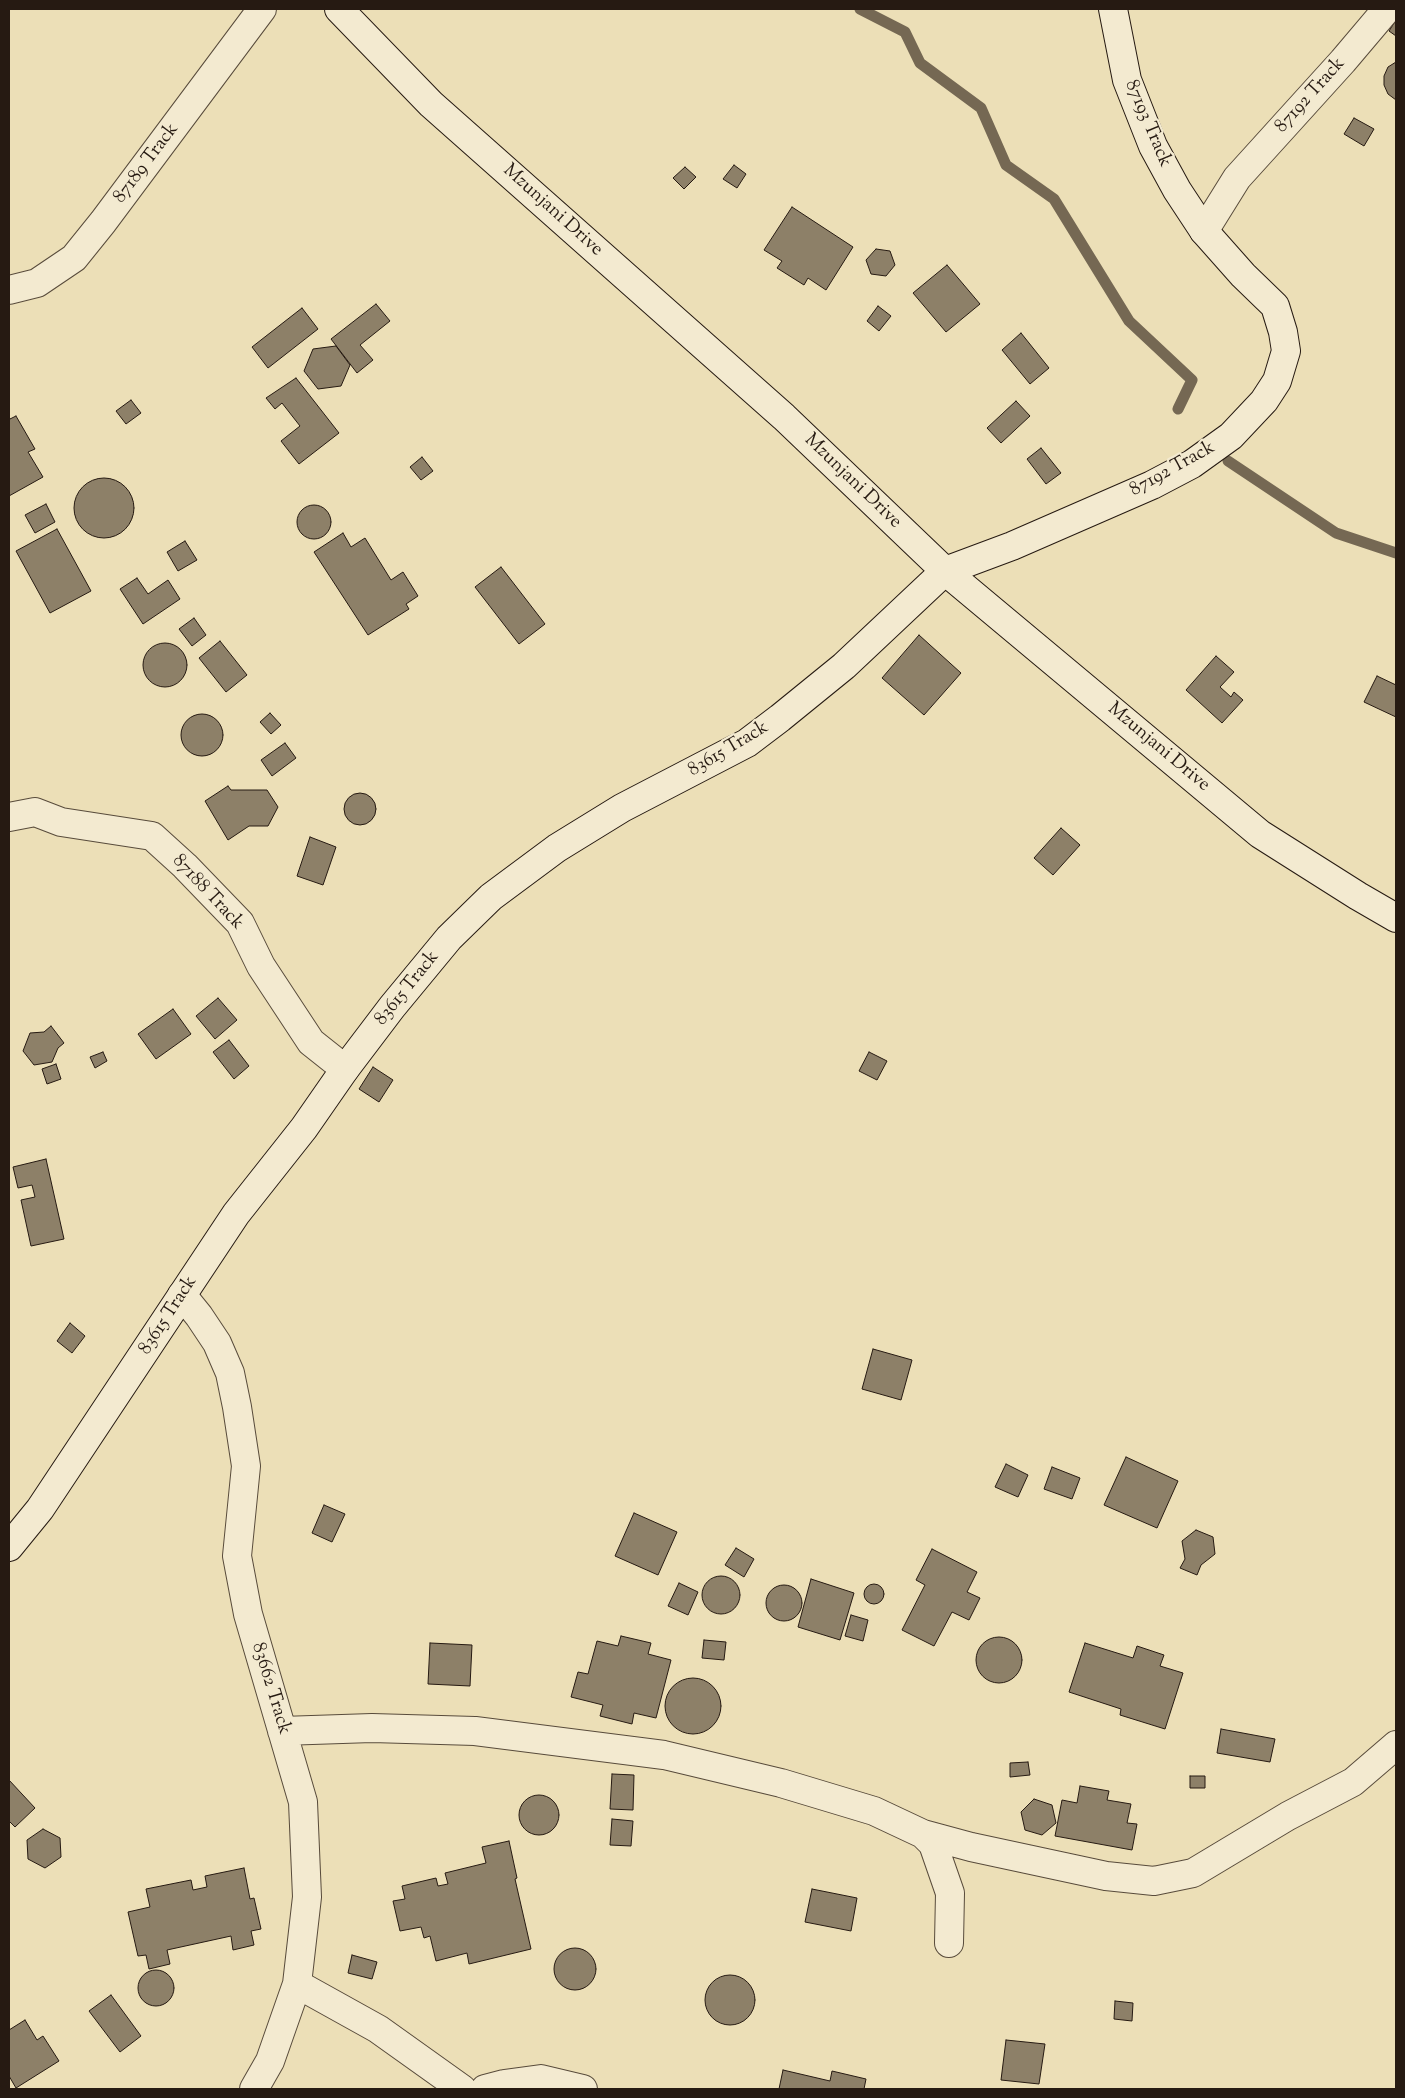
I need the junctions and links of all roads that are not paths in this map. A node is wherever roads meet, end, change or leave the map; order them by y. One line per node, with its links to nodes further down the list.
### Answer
1 (262, 9): 6 (street, 87189 Track)
2 (338, 9): 7 (street, Mzunjani Drive)
3 (1113, 9): 5 (street, 87193 Track)
4 (1387, 9): 5 (street, 87192 Track)
5 (1204, 231): 7 (street, 87192 Track)
6 (9, 290)
7 (945, 571): 9 (street, Mzunjani Drive); 10 (street, 83615 Track)
8 (9, 817): 10 (street, 87188 Track)
9 (1396, 918)
10 (345, 1069): 11 (street, 83615 Track)
11 (182, 1295): 12 (street, 83615 Track); 13 (street, 83662 Track)
12 (9, 1547)
13 (282, 1731): 15 (street); 17 (street, 83662 Track)
14 (1396, 1745): 15 (street)
15 (923, 1834): 16 (street)
16 (949, 1943)
17 (297, 1984): 18 (street, 83662 Track); 19 (street)
18 (254, 2089)
19 (462, 2089)
20 (485, 2089): 21 (street)
21 (583, 2089)

